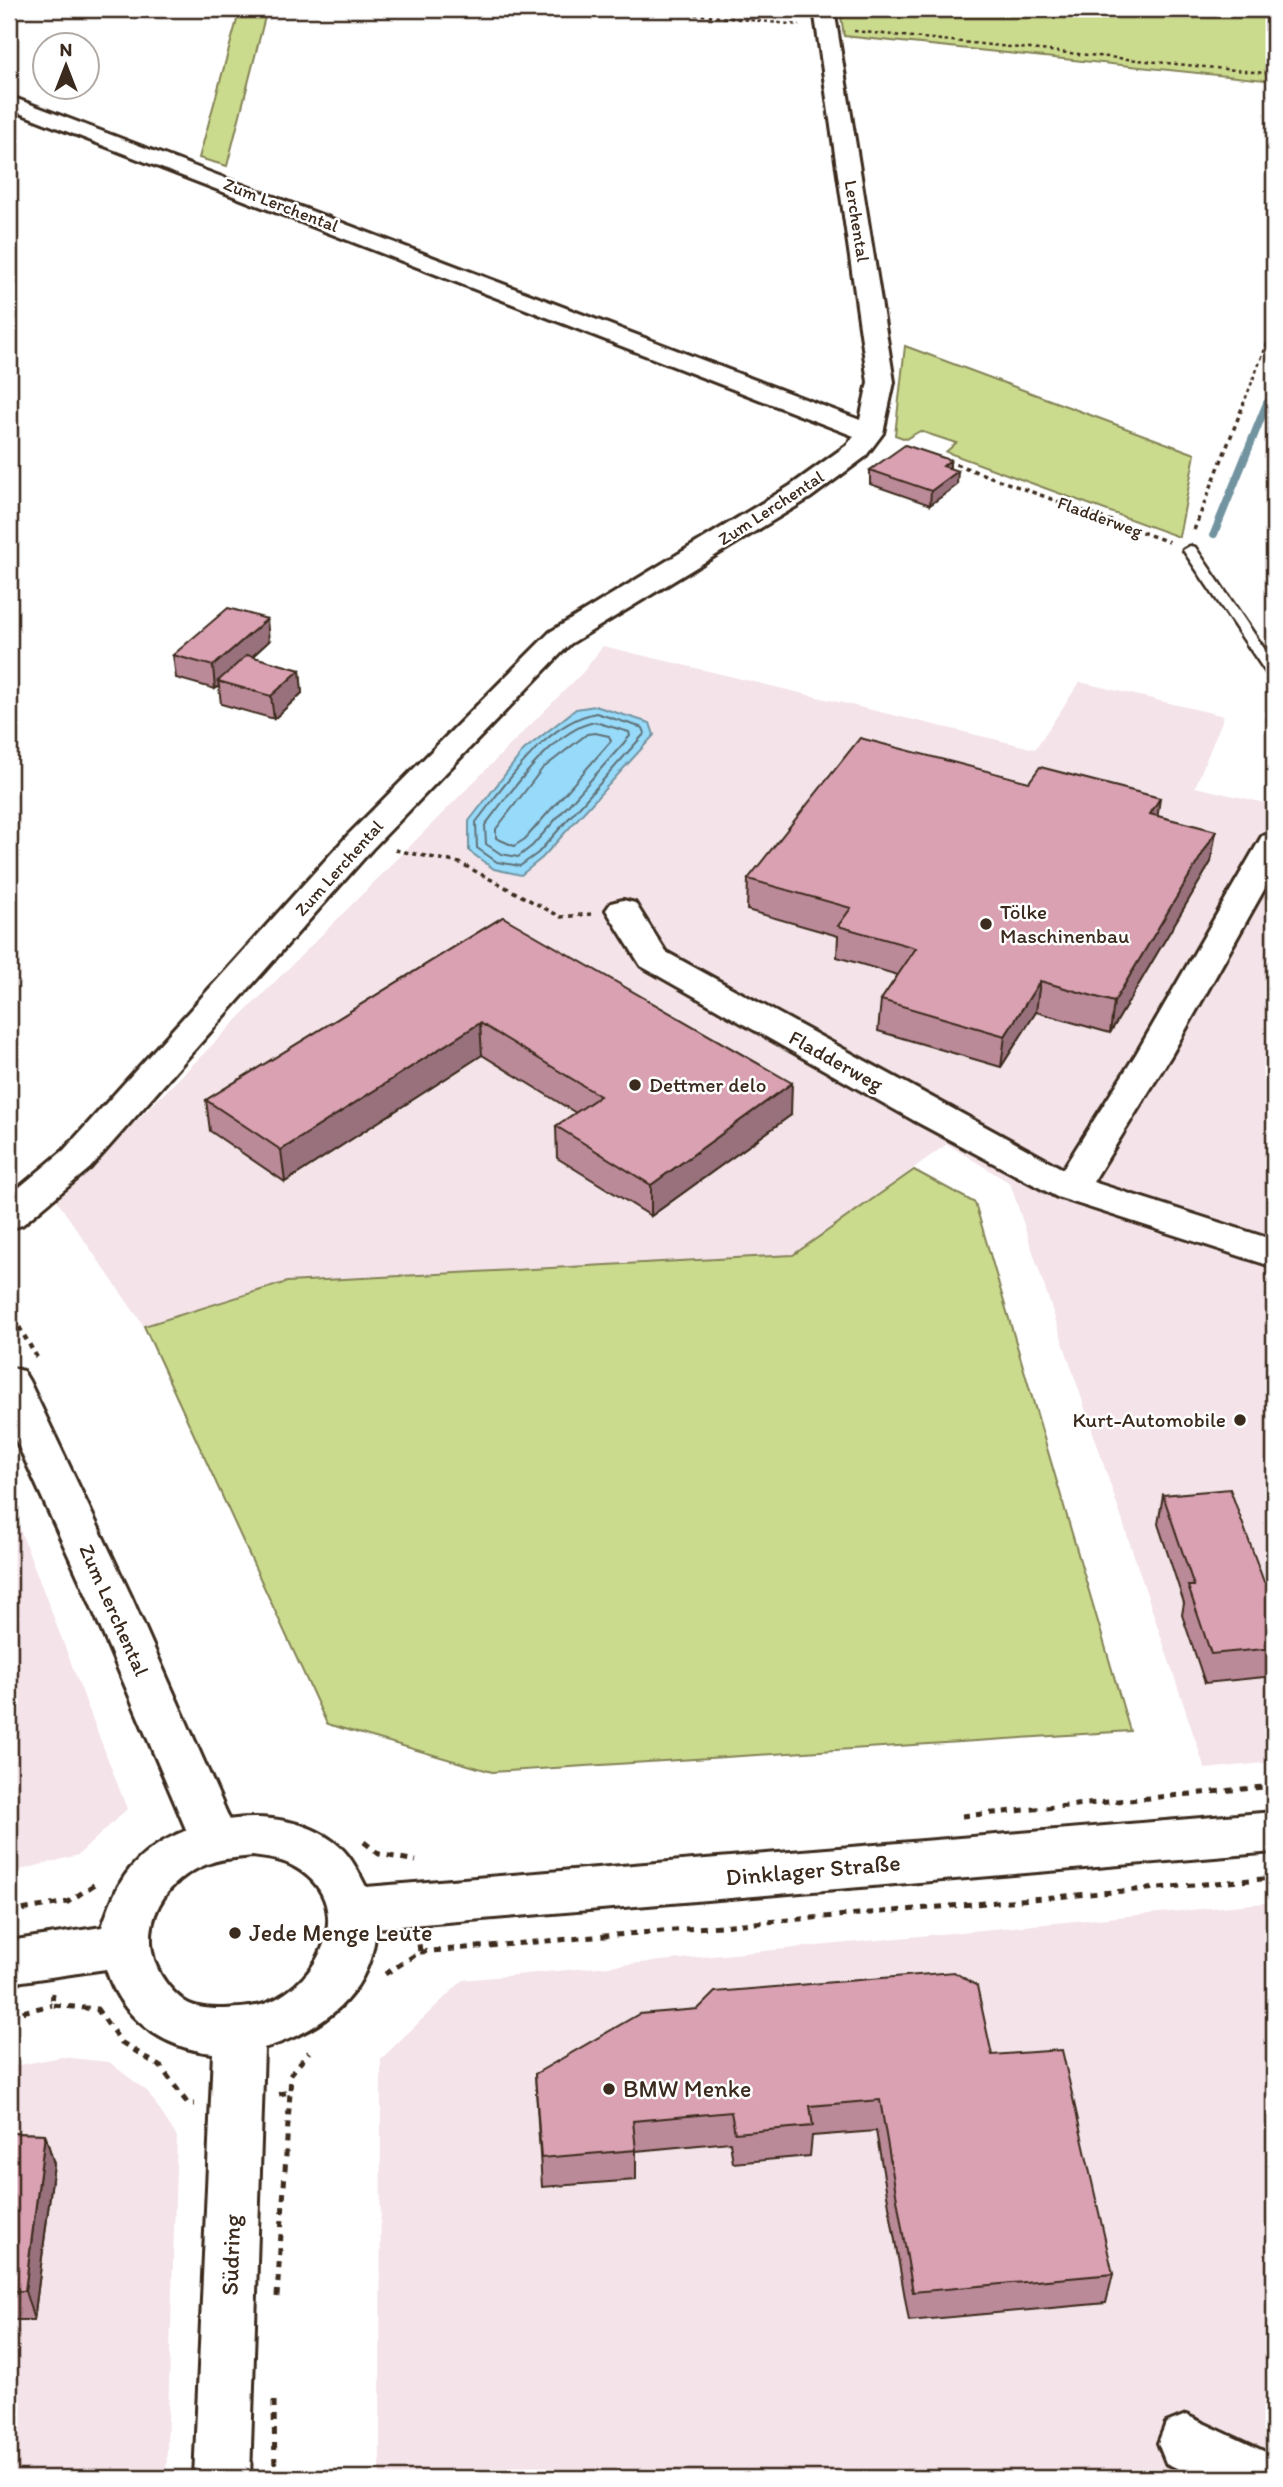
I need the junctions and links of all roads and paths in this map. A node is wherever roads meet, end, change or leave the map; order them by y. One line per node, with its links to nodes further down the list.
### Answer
1 (639, 9): 2 (path)
2 (825, 18): 3 (path); 6 (street, Lerchental)
3 (1274, 74)
4 (9, 102): 6 (street, Zum Lerchental)
5 (1274, 326): 8 (path)
6 (870, 433): 10 (street, Zum Lerchental)
7 (947, 461): 8 (path, Fladderweg)
8 (1190, 551): 9 (lane)
9 (1274, 674)
10 (360, 842): 12 (path); 14 (street, Zum Lerchental)
11 (1274, 844): 13 (street)
12 (623, 910): 13 (street, Fladderweg)
13 (1070, 1188): 15 (street, Fladderweg)
14 (9, 1216)
15 (1274, 1254)
16 (9, 1381): 21 (street, Zum Lerchental)
17 (1274, 1786): 18 (path)
18 (959, 1816)
19 (1274, 1832): 25 (street, Dinklager Straße)
20 (361, 1840): 22 (path)
21 (215, 1841): 25 (street); 27 (street)
22 (426, 1861)
23 (1274, 1878): 28 (path)
24 (100, 1880): 26 (path)
25 (351, 1909): 32 (street)
26 (9, 1912)
27 (123, 1945): 29 (street); 32 (street)
28 (420, 1952)
29 (9, 1962)
30 (52, 2005): 31 (path)
31 (9, 2015)
32 (239, 2032): 37 (street, Südring)
33 (290, 2092): 34 (path)
34 (276, 2310)
35 (274, 2389): 38 (path)
36 (1186, 2444): 39 (street)
37 (222, 2478)
38 (275, 2478)
39 (1259, 2478)

